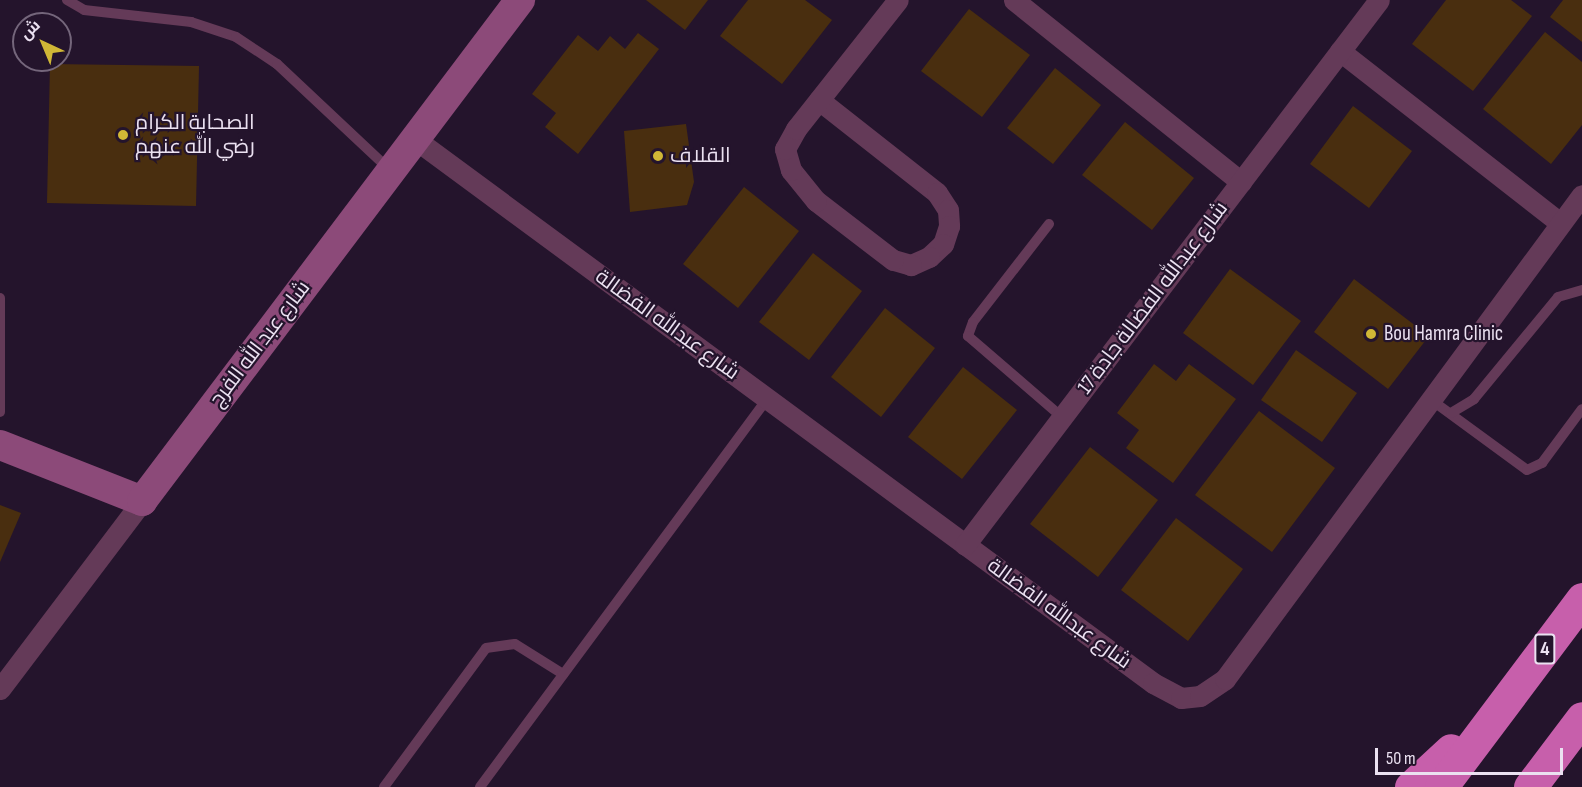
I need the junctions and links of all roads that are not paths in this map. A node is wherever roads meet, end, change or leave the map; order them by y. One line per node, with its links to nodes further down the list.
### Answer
1 (66, 0): 9 (lane)
2 (520, 0): 8 (street, شارع عبد الله الفرج)
3 (898, 0): 7 (street)
4 (1014, 0): 10 (street)
5 (1379, 0): 6 (street, شارع عبدالله الفضالة جادة 17)
6 (1340, 51): 10 (street, شارع عبدالله الفضالة جادة 17); 12 (street)
7 (819, 100): 7 (street)
8 (415, 139): 9 (street, شارع عبد الله الفرج); 16 (street, شارع عبدالله الفضالة)
9 (391, 171): 23 (street, شارع عبد الله الفرج)
10 (1241, 182): 21 (street, شارع عبدالله الفضالة جادة 17)
11 (1582, 195): 12 (street, شارع عبدالله الفضالة)
12 (1560, 223): 17 (street, شارع عبدالله الفضالة)
13 (1050, 224): 21 (lane)
14 (1582, 290): 20 (lane)
15 (0, 301): 19 (lane)
16 (767, 399): 24 (street, شارع عبدالله الفضالة); 26 (lane)
17 (1430, 399): 20 (lane); 24 (street, شارع عبدالله الفضالة)
18 (1582, 409): 20 (lane)
19 (0, 412)
20 (1451, 413)
21 (1062, 417): 24 (street, شارع عبدالله الفضالة جادة 17)
22 (0, 445): 23 (street)
23 (142, 501): 27 (street, شارع عبد الله الفرج)
24 (966, 544)
25 (1582, 599): 28 (highway, 4)
26 (563, 674): 30 (lane); 31 (lane)
27 (0, 689)
28 (1508, 698): 32 (highway); 33 (highway, 4)
29 (1582, 719): 34 (highway); 35 (highway)
30 (384, 787)
31 (480, 787)
32 (1411, 787)
33 (1440, 787)
34 (1530, 787)
35 (1536, 787)

